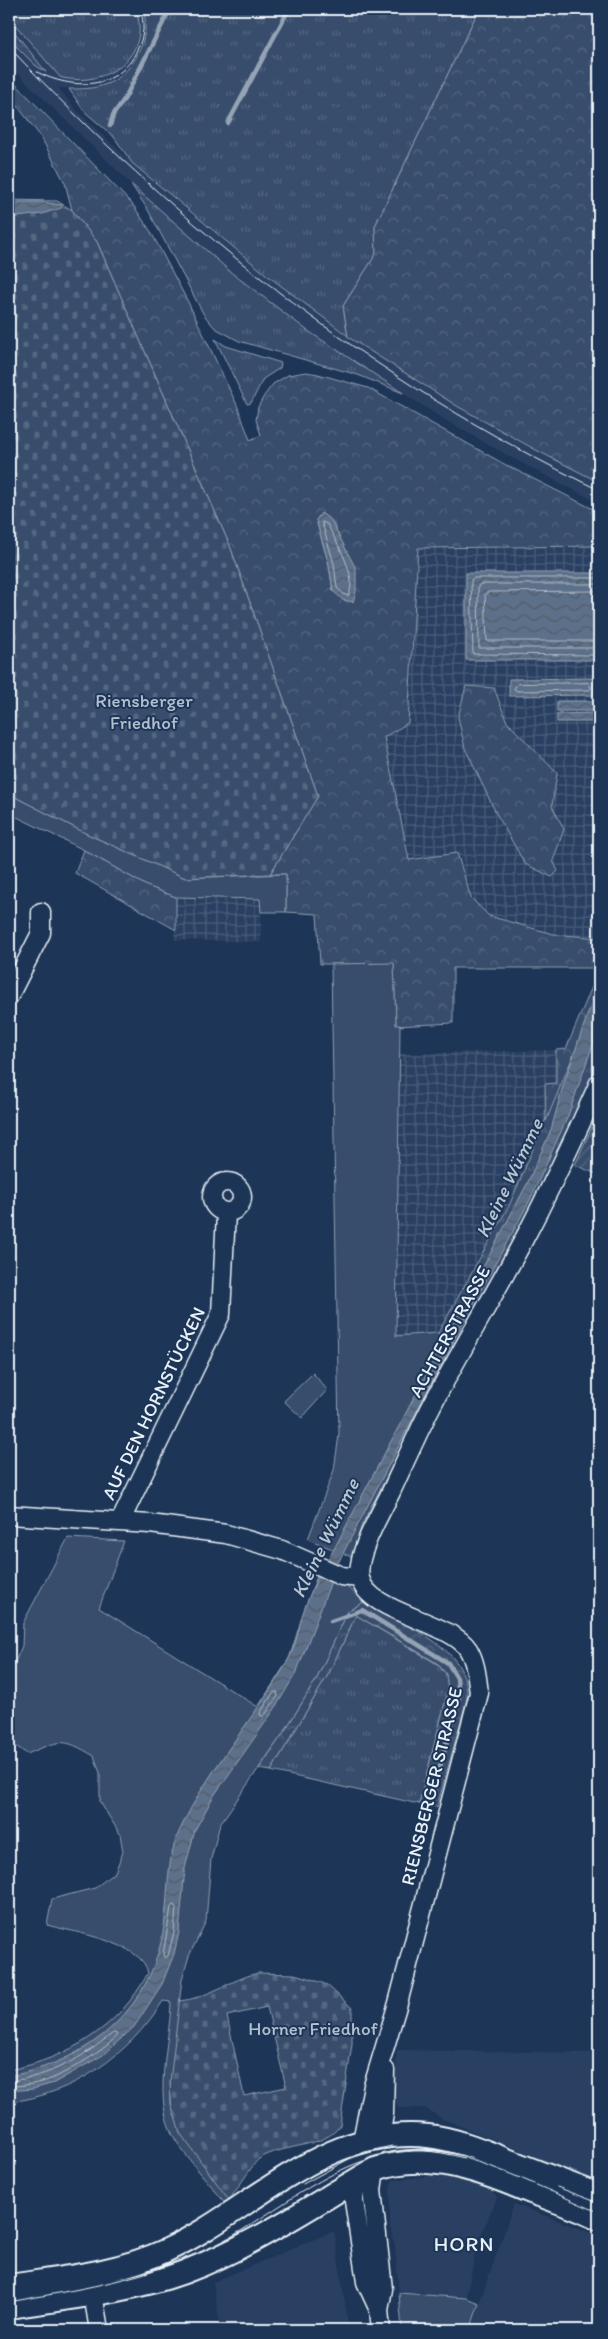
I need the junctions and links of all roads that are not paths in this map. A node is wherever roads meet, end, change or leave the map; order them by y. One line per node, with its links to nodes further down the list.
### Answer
1 (41, 912): 2 (street)
2 (9, 996)
3 (599, 1082): 7 (street, ACHTERSTRASSE)
4 (226, 1213): 6 (street, AUF DEN HORNSTÜCKEN)
5 (9, 1515): 6 (street)
6 (120, 1522): 7 (street)
7 (360, 1578): 8 (street, RIENSBERGER STRASSE)
8 (371, 2139): 9 (main road); 10 (main road); 11 (main road); 13 (main road)
9 (375, 2169): 10 (main road); 12 (main road); 16 (street)
10 (355, 2180): 14 (main road); 16 (street)
11 (599, 2196)
12 (599, 2219)
13 (9, 2286)
14 (93, 2294): 15 (main road); 17 (street)
15 (9, 2307)
16 (379, 2310): 18 (street)
17 (99, 2330)
18 (381, 2330)

